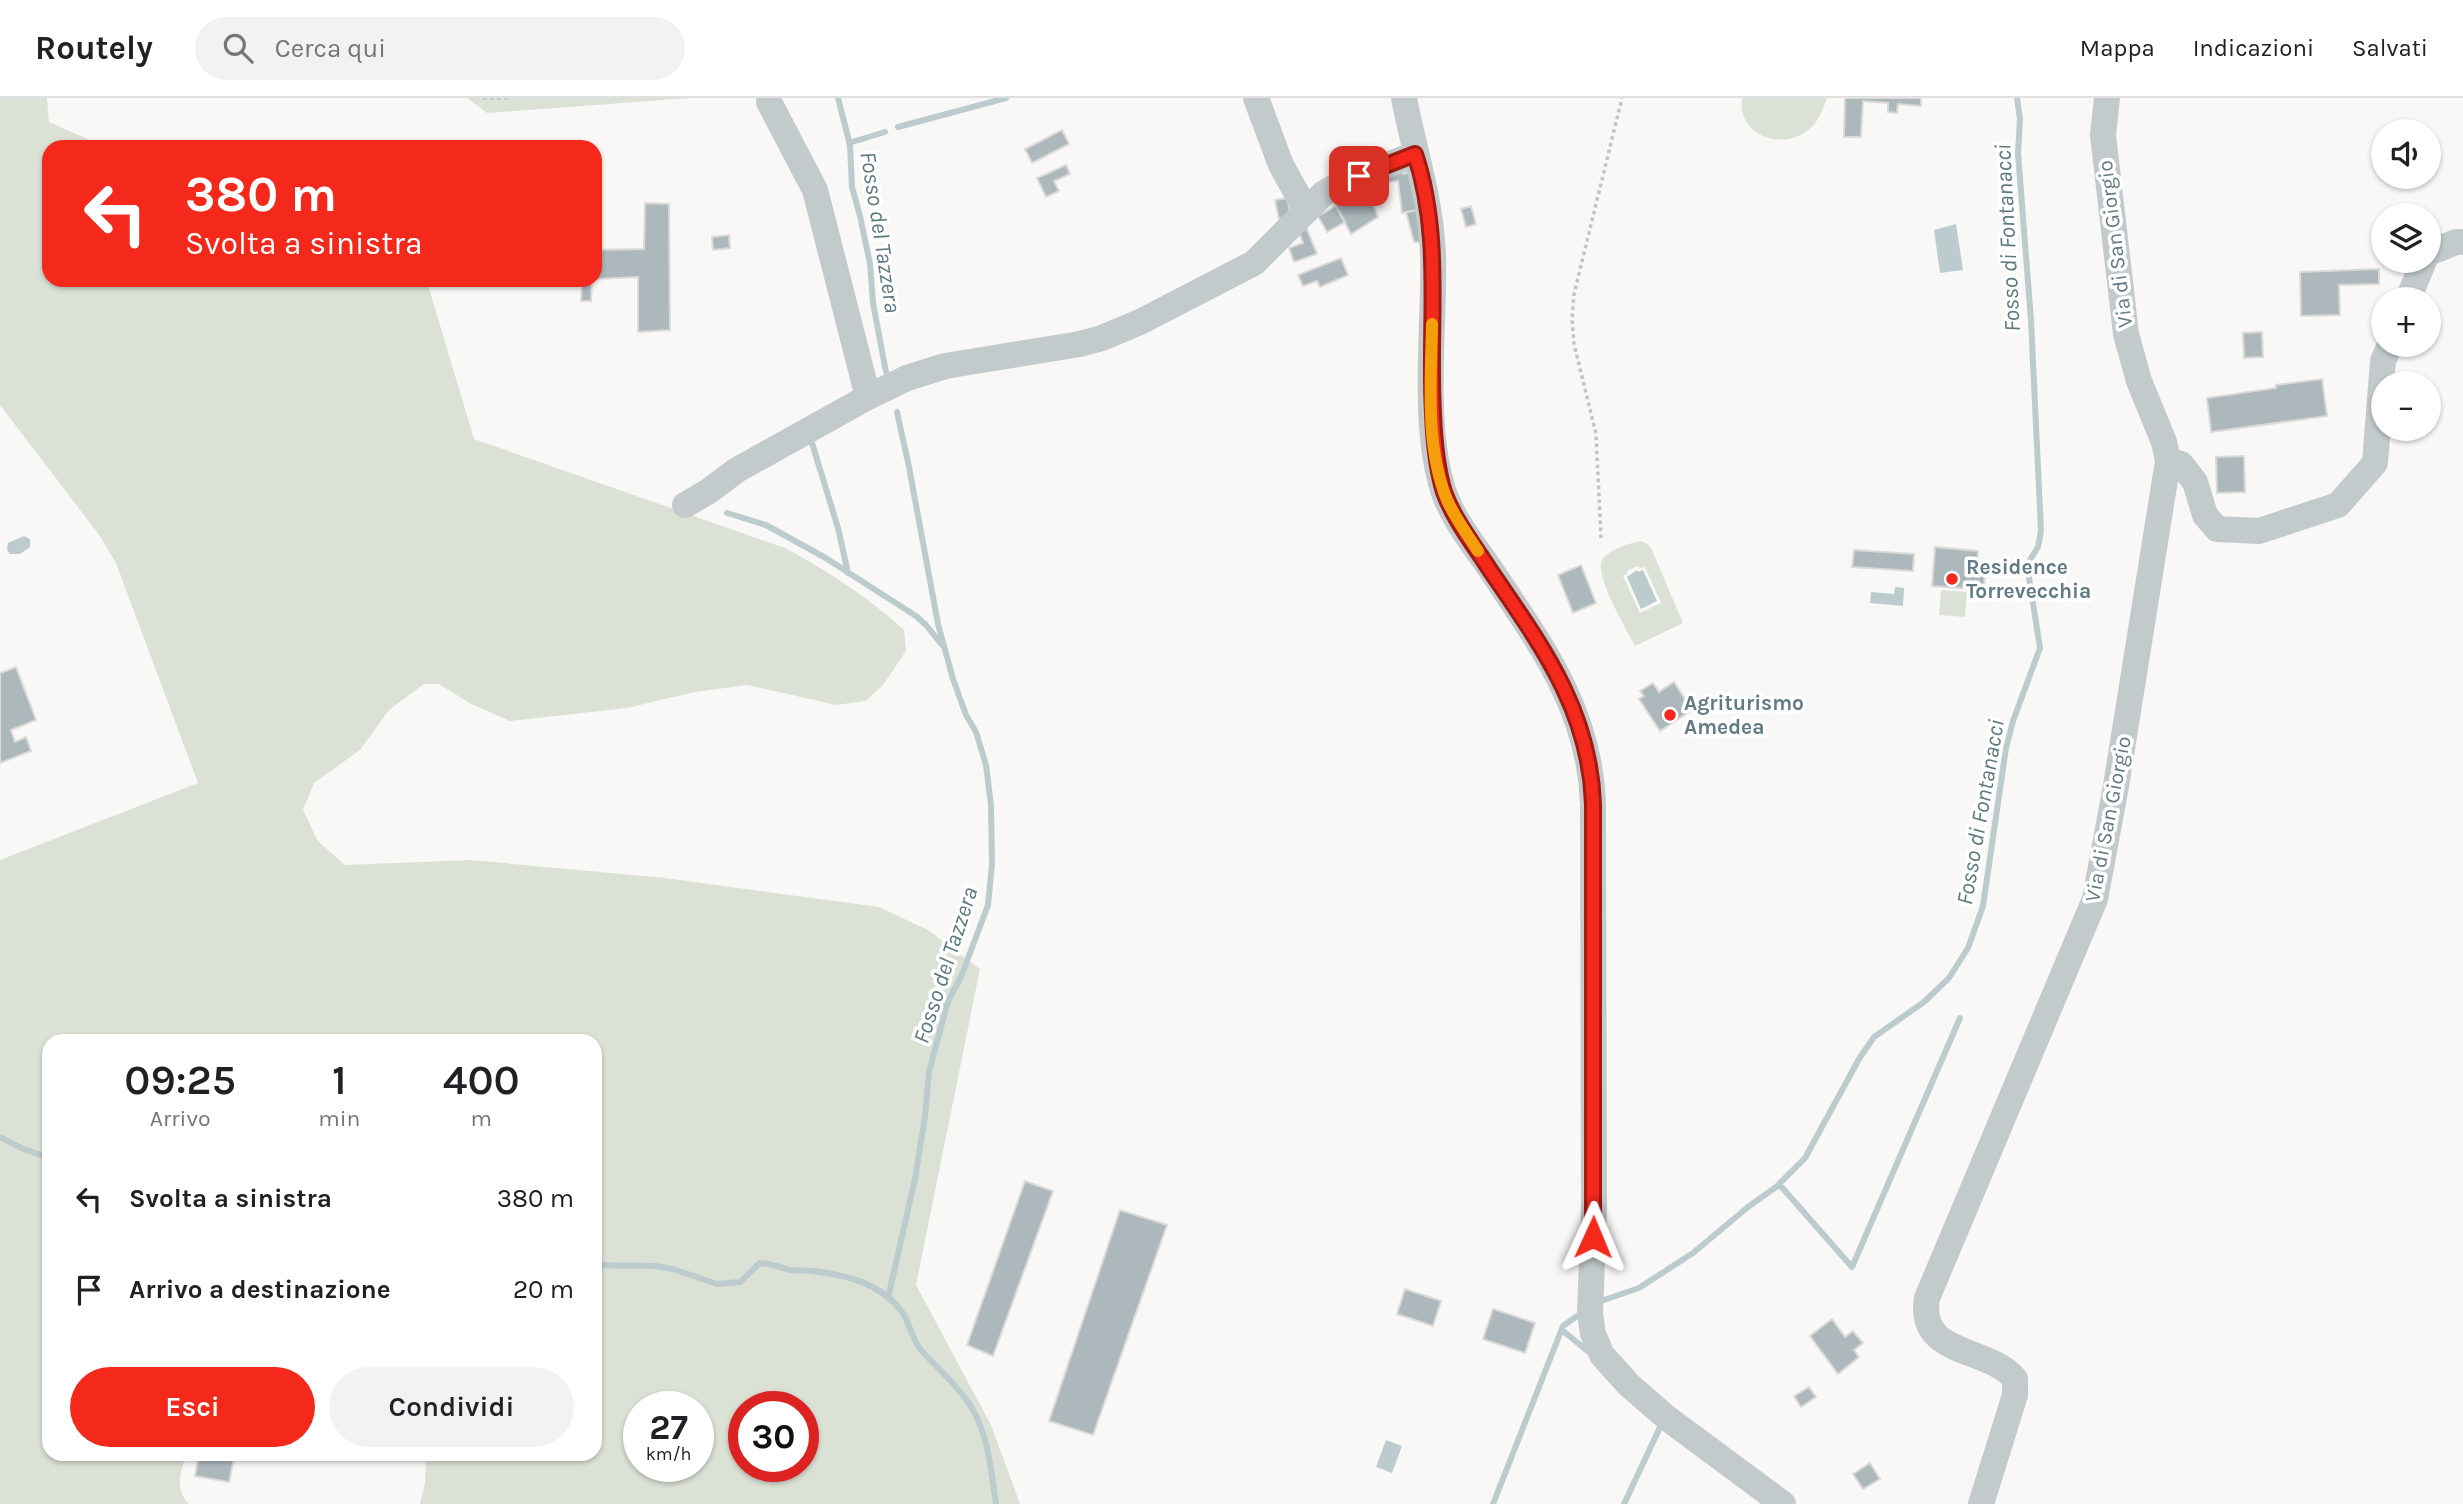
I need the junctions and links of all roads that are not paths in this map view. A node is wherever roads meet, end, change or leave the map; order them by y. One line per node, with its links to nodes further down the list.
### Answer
1 (1256, 98): 6 (street)
2 (1404, 98): 5 (street)
3 (2107, 98): 11 (street, Via di San Giorgio)
4 (769, 102): 10 (street)
5 (1415, 154): 6 (street); 13 (street)
6 (1306, 210): 10 (street)
7 (2463, 242): 8 (street)
8 (2441, 248)
9 (2385, 357): 11 (street)
10 (867, 397): 12 (street)
11 (2168, 461): 14 (street, Via di San Giorgio)
12 (685, 505)
13 (1783, 1504)
14 (1981, 1504)

